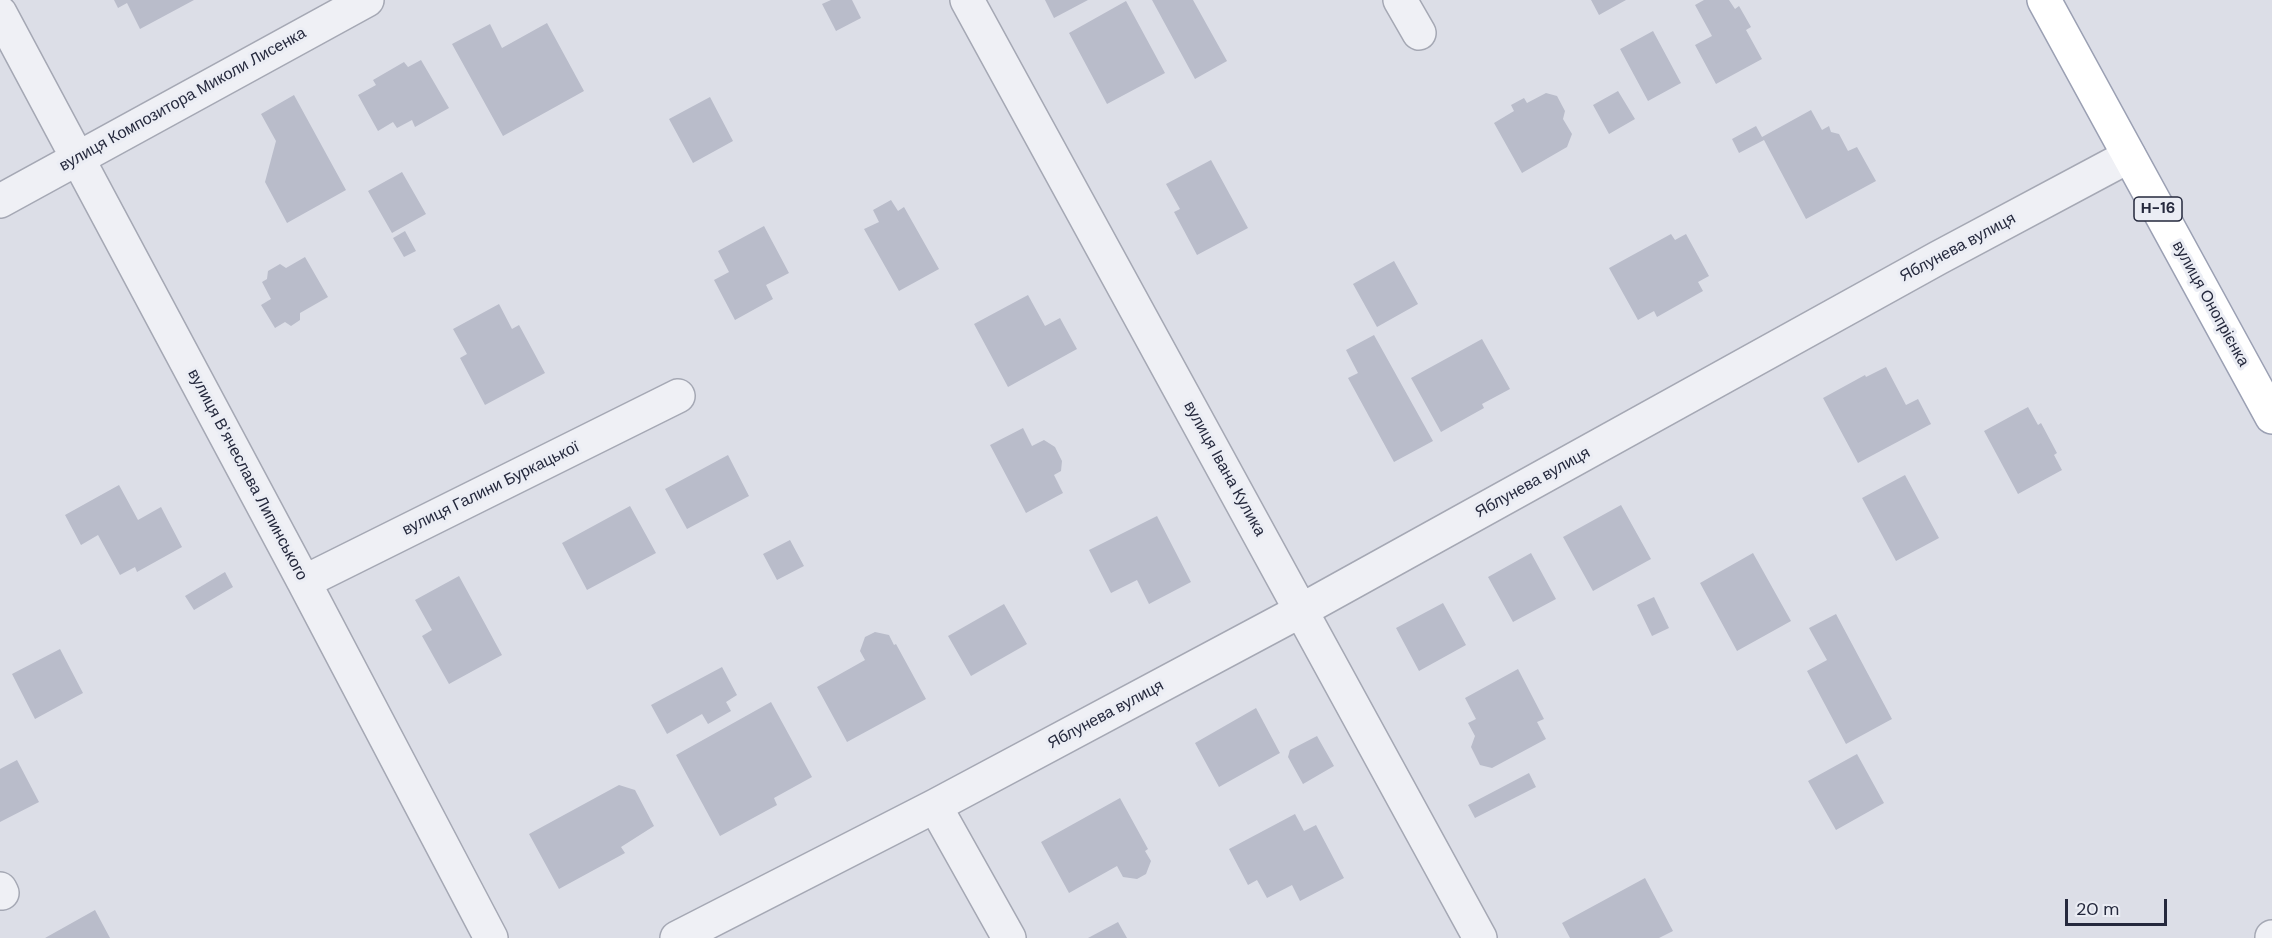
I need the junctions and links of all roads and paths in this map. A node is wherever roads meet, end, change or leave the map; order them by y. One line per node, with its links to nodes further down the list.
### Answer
1 (367, 0): 8 (street, вулиця Композитора Миколи Лисенка)
2 (967, 0): 13 (street, вулиця Івана Кулика)
3 (1400, 0): 6 (street)
4 (2044, 0): 7 (main road, вулиця Онопрієнка / Н-16)
5 (0, 14): 8 (street, вулиця Вʼячеслава Липинського)
6 (1419, 33)
7 (2129, 156): 11 (main road, вулиця Онопрієнка / Н-16); 13 (street, Яблунева вулиця)
8 (78, 158): 9 (street, вулиця Композитора Миколи Лисенка); 12 (street, вулиця Вʼячеслава Липинського)
9 (0, 201)
10 (678, 396): 12 (street, вулиця Галини Буркацької)
11 (2272, 417)
12 (304, 582): 15 (street, вулиця Вʼячеслава Липинського)
13 (1302, 610): 14 (street, Яблунева вулиця); 18 (street, вулиця Івана Кулика)
14 (934, 806): 16 (street, Яблунева вулиця); 17 (street)
15 (491, 938)
16 (677, 938)
17 (1009, 938)
18 (1480, 938)

